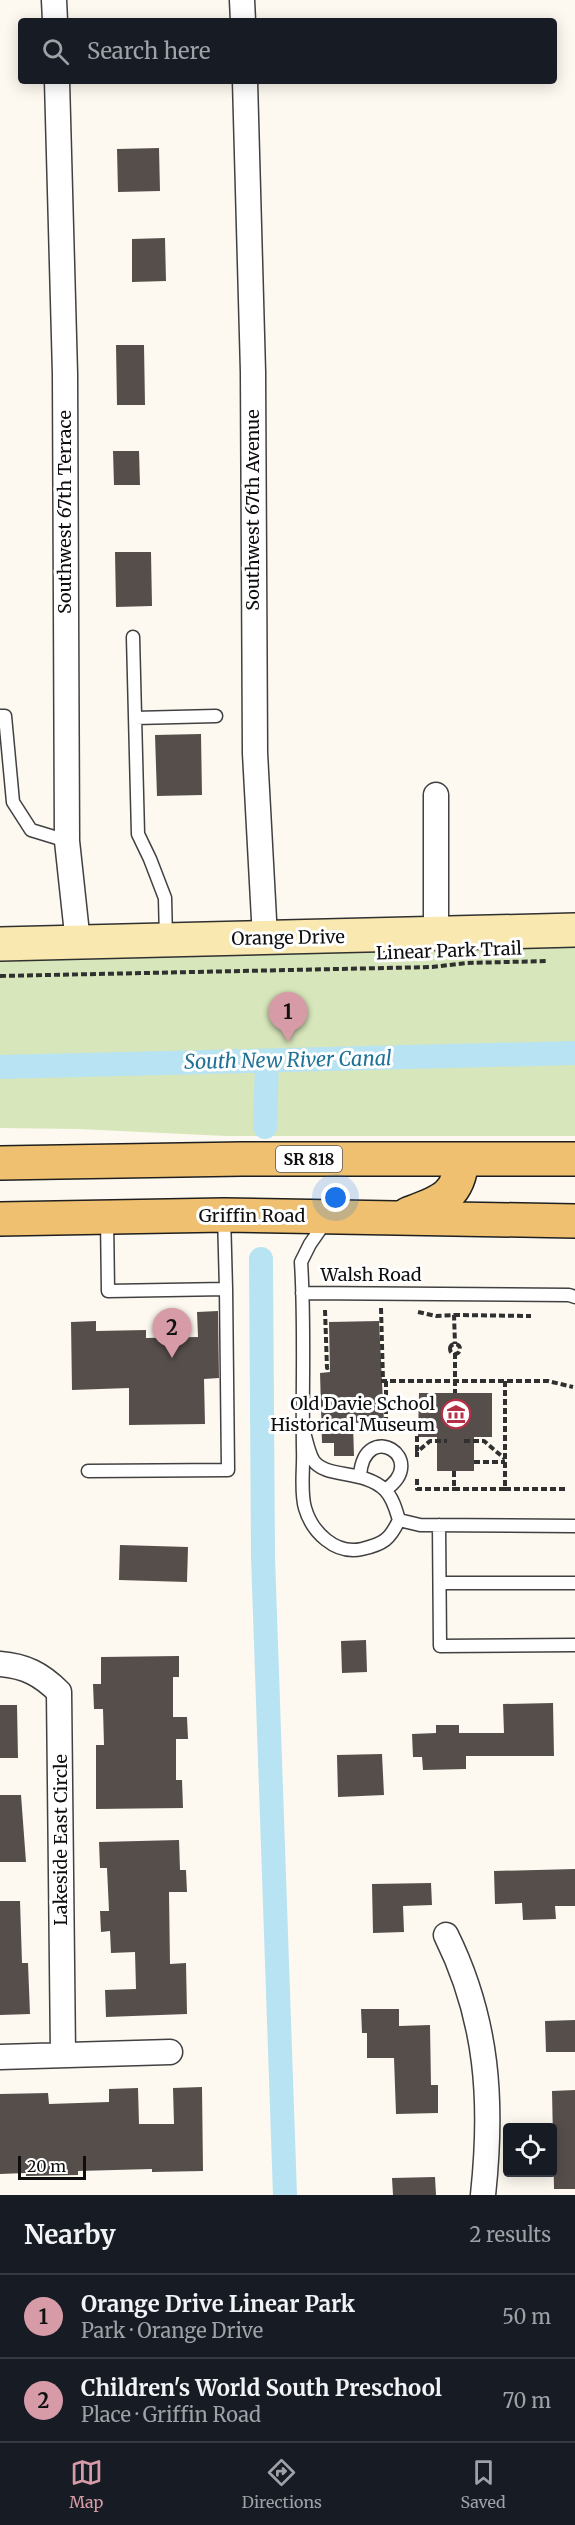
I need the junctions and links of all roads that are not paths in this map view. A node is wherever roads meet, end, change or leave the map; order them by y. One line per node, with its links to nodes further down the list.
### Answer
1 (54, 0): 3 (street)
2 (242, 0): 4 (street)
3 (55, 18)
4 (243, 18)
5 (57, 84): 12 (street, Southwest 67th Terrace)
6 (245, 84): 15 (street, Southwest 67th Avenue)
7 (133, 637): 10 (lane)
8 (3, 716): 12 (lane)
9 (216, 716): 10 (lane)
10 (135, 718): 16 (lane)
11 (436, 795): 14 (street)
12 (66, 841): 17 (street, Southwest 67th Terrace)
13 (575, 930): 14 (street, Orange Drive)
14 (436, 934): 15 (street, Orange Drive)
15 (265, 938): 16 (street, Orange Drive)
16 (166, 941): 17 (street, Orange Drive)
17 (78, 943): 18 (street, Orange Drive)
18 (0, 944)
19 (462, 1159): 20 (main road, SR 818); 21 (main road, SR 818); 25 (main road)
20 (575, 1159)
21 (0, 1163)
22 (224, 1215): 23 (main road, Griffin Road); 24 (main road, Griffin Road); 28 (lane)
23 (107, 1216): 26 (main road, Griffin Road); 28 (lane)
24 (330, 1216): 25 (main road, Griffin Road); 29 (lane)
25 (400, 1217): 27 (main road, Griffin Road)
26 (0, 1219)
27 (575, 1221)
28 (226, 1289): 32 (lane)
29 (302, 1293): 30 (lane, Walsh Road); 31 (lane, Walsh Road)
30 (575, 1297)
31 (303, 1429): 33 (lane); 35 (lane, Walsh Road)
32 (88, 1471)
33 (360, 1475): 34 (lane); 34 (lane)
34 (385, 1490): 35 (lane)
35 (399, 1520): 36 (lane)
36 (439, 1525): 37 (lane); 38 (lane)
37 (575, 1526)
38 (440, 1583): 39 (lane); 40 (lane)
39 (575, 1583)
40 (575, 1645)
41 (0, 1664): 44 (street, Lakeside East Circle)
42 (446, 1935): 46 (street)
43 (170, 2052): 44 (street)
44 (63, 2055): 45 (street)
45 (0, 2057)
46 (483, 2195)

